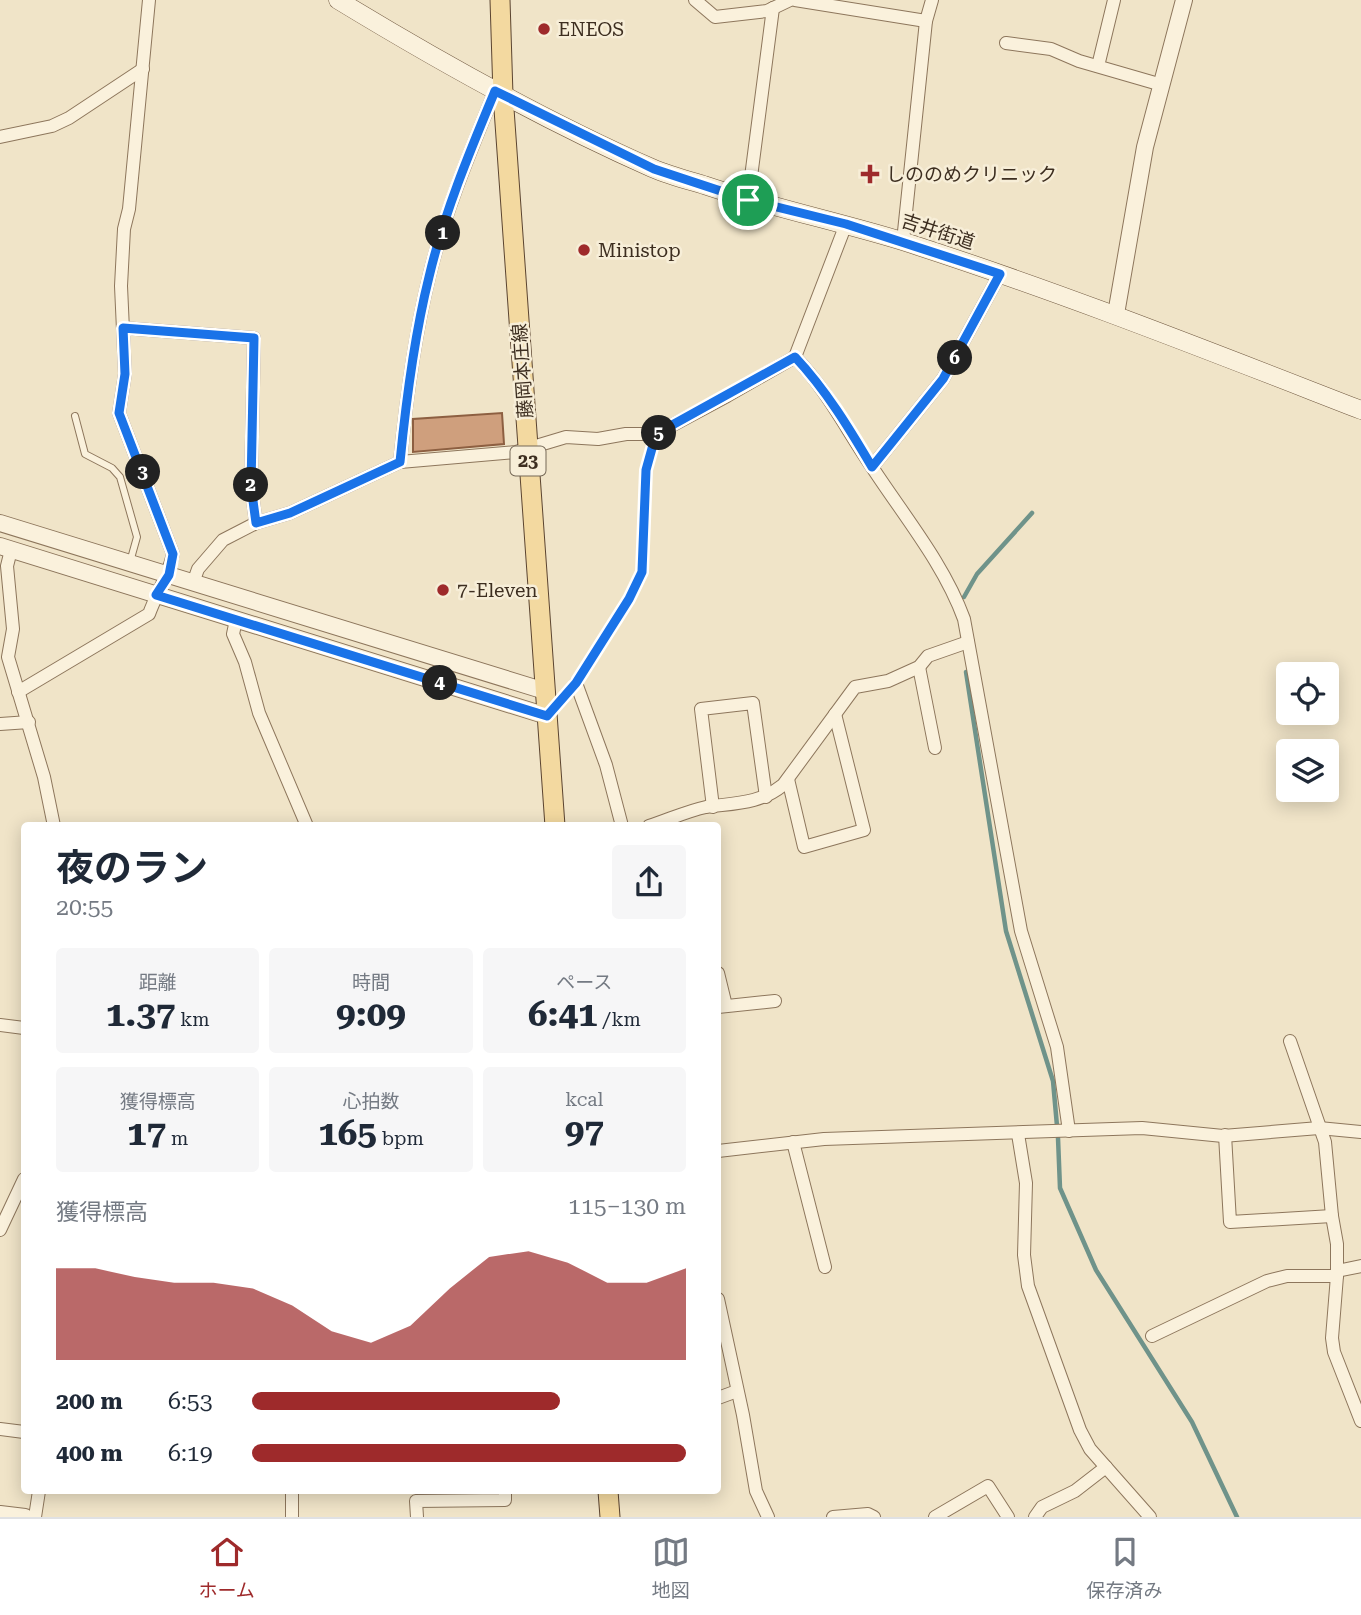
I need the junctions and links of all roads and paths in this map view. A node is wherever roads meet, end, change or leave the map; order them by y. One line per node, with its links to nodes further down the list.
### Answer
1 (149, 0): 14 (street)
2 (338, 0): 16 (main road, 吉井街道)
3 (500, 0): 16 (main road, 藤岡本庄線 / 23)
4 (695, 0): 10 (street)
5 (790, 0): 10 (street)
6 (795, 0): 11 (street)
7 (932, 0): 11 (street)
8 (1114, 0): 13 (street)
9 (1184, 0): 15 (street)
10 (773, 8): 18 (street)
11 (926, 21): 20 (street)
12 (1006, 43): 13 (street)
13 (1098, 66): 15 (street)
14 (142, 69): 17 (street); 23 (street)
15 (1162, 85): 22 (street)
16 (499, 93): 18 (main road, 吉井街道); 28 (main road, 藤岡本庄線 / 23); 29 (street)
17 (0, 137)
18 (748, 200): 19 (main road, 吉井街道)
19 (846, 224): 20 (main road, 吉井街道); 24 (street)
20 (903, 242): 21 (main road, 吉井街道)
21 (1000, 274): 22 (main road, 吉井街道); 30 (street)
22 (1116, 314): 25 (main road, 吉井街道)
23 (123, 328): 32 (street); 35 (street)
24 (795, 357): 27 (street); 30 (street)
25 (1361, 410)
26 (75, 416): 34 (lane)
27 (656, 434): 28 (street); 42 (lane)
28 (527, 450): 29 (street); 43 (main road, 藤岡本庄線 / 23)
29 (400, 462): 32 (street)
30 (872, 467): 39 (street)
31 (0, 523): 34 (street)
32 (256, 523): 36 (street)
33 (6, 548): 37 (street); 40 (street)
34 (130, 564): 35 (street)
35 (169, 575): 36 (street); 37 (street)
36 (193, 583): 43 (street)
37 (156, 595): 38 (street); 44 (street)
38 (236, 620): 46 (street); 54 (street)
39 (968, 642): 41 (street); 64 (street)
40 (4, 657): 44 (street)
41 (919, 667): 45 (street); 49 (street)
42 (576, 683): 46 (lane); 56 (street)
43 (545, 691): 46 (main road, 藤岡本庄線 / 23)
44 (18, 692): 47 (street)
45 (835, 714): 50 (street); 50 (street)
46 (547, 716): 55 (main road, 藤岡本庄線 / 23)
47 (29, 722): 48 (street); 53 (street)
48 (0, 724)
49 (935, 748)
50 (788, 779): 51 (street)
51 (766, 797): 52 (street); 52 (street)
52 (713, 807): 57 (street)
53 (53, 822)
54 (305, 822)
55 (555, 822)
56 (620, 822)
57 (660, 822)
58 (775, 1001): 59 (street)
59 (722, 1007)
60 (0, 1025): 61 (street)
61 (21, 1028)
62 (1290, 1041): 63 (street)
63 (1319, 1128): 65 (street); 67 (street); 71 (street)
64 (1069, 1131): 66 (street); 67 (street)
65 (1361, 1132)
66 (1018, 1134): 68 (street); 83 (street)
67 (1225, 1135): 71 (street)
68 (793, 1142): 69 (street); 74 (street)
69 (721, 1151)
70 (21, 1185): 72 (street)
71 (1332, 1216): 75 (street)
72 (0, 1230)
73 (1361, 1266): 75 (street)
74 (825, 1267)
75 (1338, 1274): 77 (street); 80 (street)
76 (721, 1314): 78 (street)
77 (1152, 1336)
78 (737, 1391): 79 (street); 94 (street)
79 (721, 1397)
80 (1361, 1421)
81 (0, 1429): 82 (street)
82 (21, 1432)
83 (1106, 1467): 99 (street); 100 (street)
84 (38, 1494): 90 (street)
85 (292, 1494): 91 (street)
86 (505, 1494): 92 (street)
87 (608, 1494): 93 (main road)
88 (0, 1514): 89 (street)
89 (25, 1517)
90 (34, 1517)
91 (292, 1517)
92 (416, 1517)
93 (610, 1517)
94 (768, 1517)
95 (833, 1517): 96 (street)
96 (874, 1517)
97 (935, 1517): 98 (street)
98 (1008, 1517)
99 (1035, 1517)
100 (1150, 1517)

